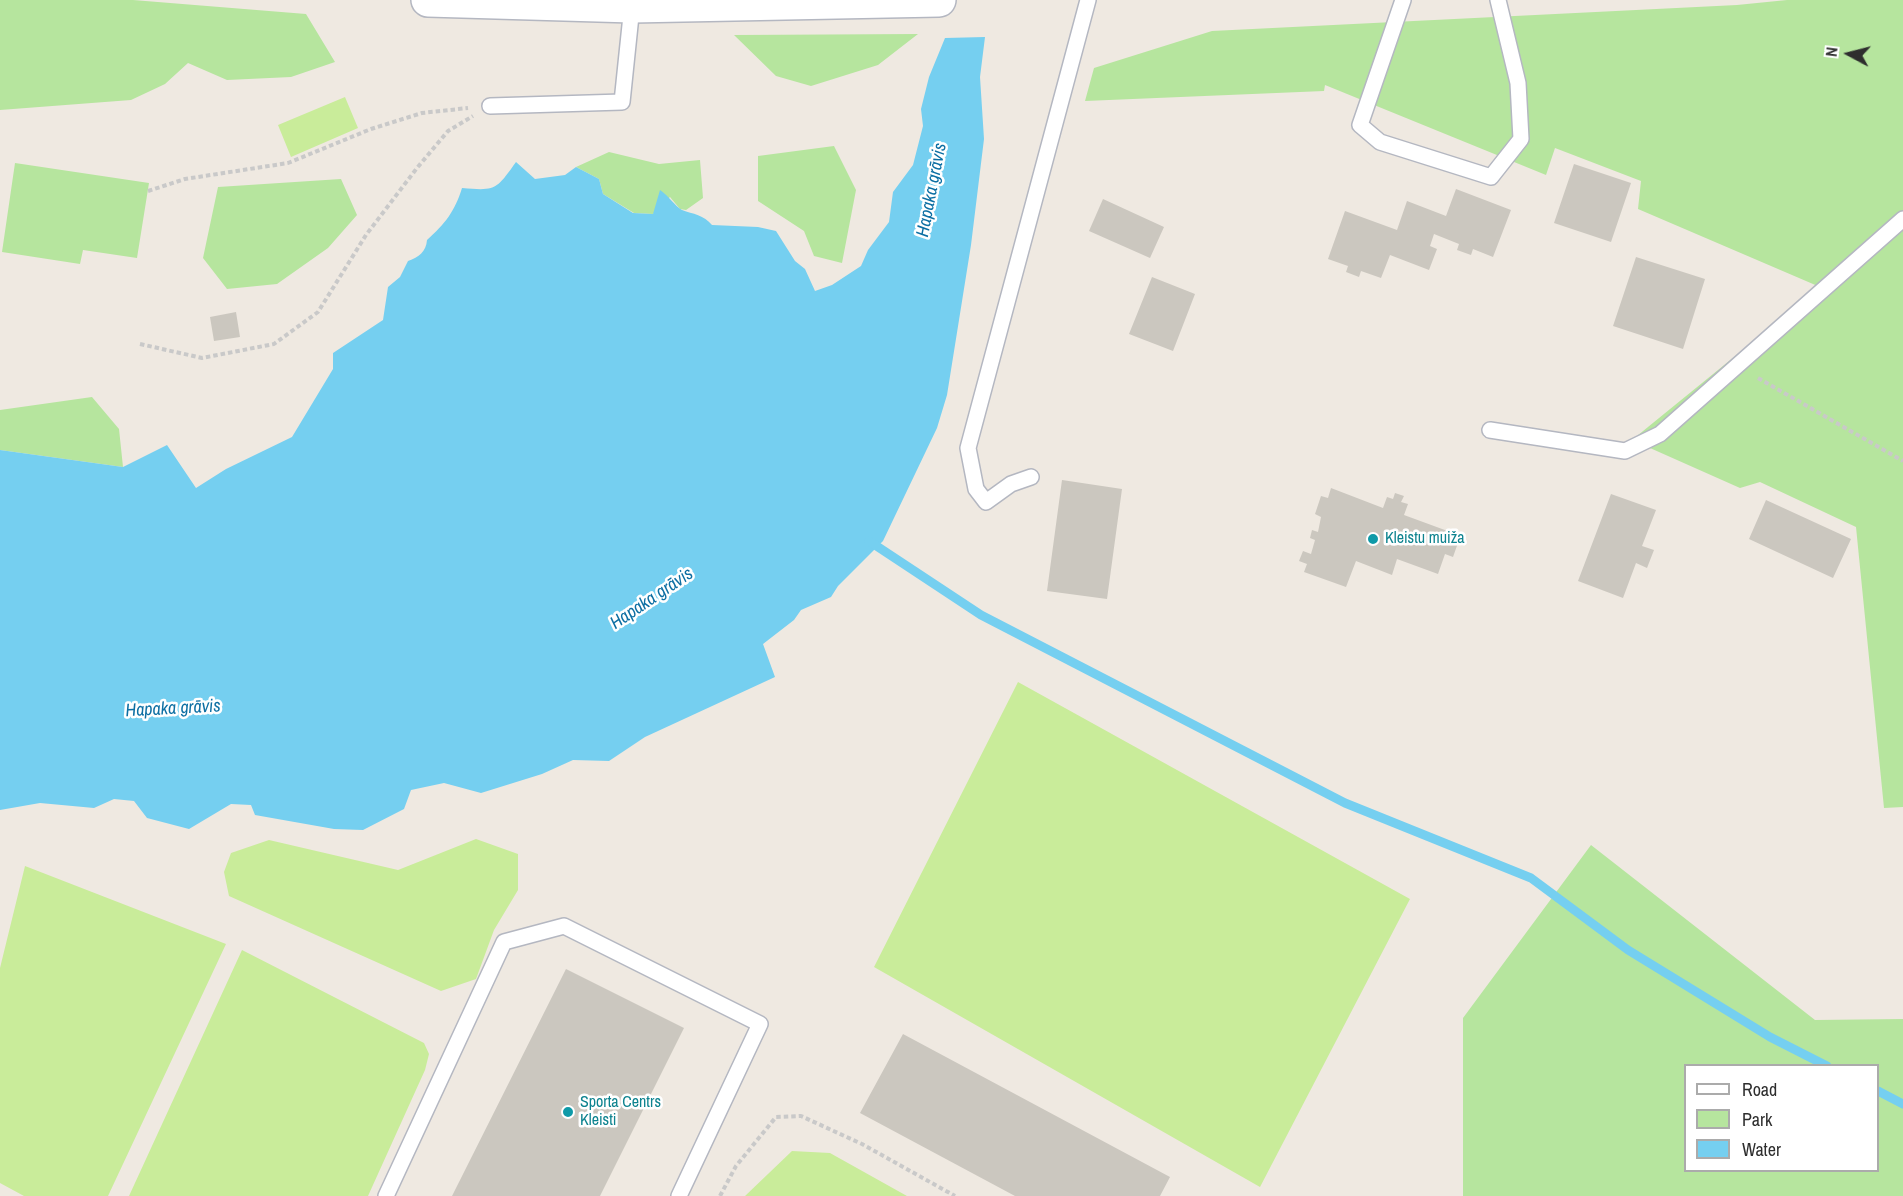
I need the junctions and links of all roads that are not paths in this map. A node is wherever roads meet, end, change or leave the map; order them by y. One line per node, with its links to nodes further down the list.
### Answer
1 (428, 0): 6 (main road)
2 (939, 0): 6 (main road)
3 (1088, 0): 10 (lane)
4 (1403, 0): 5 (lane)
5 (1498, 0)
6 (632, 6): 7 (lane)
7 (490, 106)
8 (1903, 219): 9 (lane)
9 (1490, 430)
10 (1031, 477)
11 (386, 1196): 12 (lane)
12 (679, 1196)

